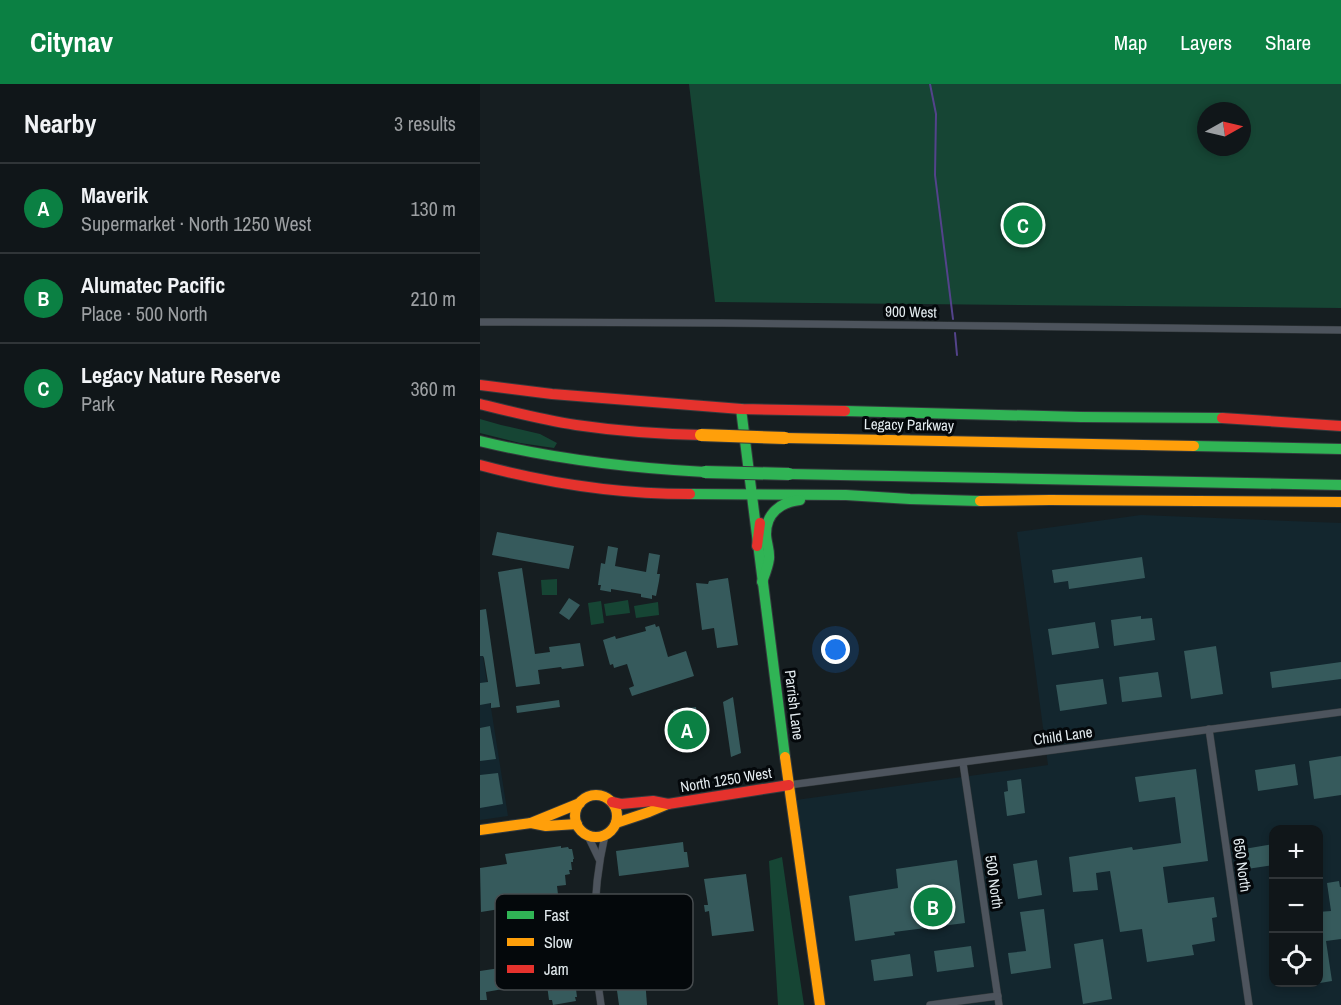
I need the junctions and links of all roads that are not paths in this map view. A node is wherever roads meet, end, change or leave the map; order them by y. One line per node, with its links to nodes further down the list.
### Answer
1 (480, 322): 2 (street, 900 West)
2 (1341, 330)
3 (480, 385): 5 (main road)
4 (480, 404): 8 (main road, Legacy Parkway, bridge)
5 (741, 409): 6 (main road); 11 (main road, Parrish Lane)
6 (1341, 426)
7 (480, 441): 10 (main road, bridge)
8 (1341, 449)
9 (480, 465): 11 (main road)
10 (1341, 485)
11 (751, 495): 12 (main road); 15 (main road, Parrish Lane)
12 (786, 495): 13 (main road); 15 (main road)
13 (910, 499): 14 (main road); 16 (main road)
14 (1341, 502)
15 (758, 546): 16 (main road, Parrish Lane)
16 (762, 582): 20 (main road, Parrish Lane)
17 (1341, 712): 18 (street, Child Lane)
18 (1209, 729): 19 (street, Child Lane); 38 (street, 650 North)
19 (963, 763): 20 (street, Child Lane); 33 (street, 500 North)
20 (789, 786): 23 (main road, North 1250 West); 35 (main road, Parrish Lane)
21 (612, 802): 22 (main road); 23 (main road, North 1250 West); 25 (main road)
22 (580, 803): 24 (main road); 26 (main road)
23 (668, 804): 25 (main road, North 1250 West)
24 (531, 823): 26 (main road); 27 (main road)
25 (616, 823): 29 (main road)
26 (577, 824): 28 (main road)
27 (480, 830)
28 (586, 834): 29 (main road); 30 (street)
29 (605, 835): 30 (street)
30 (599, 860): 31 (street)
31 (597, 894)
32 (599, 990): 34 (street)
33 (998, 996): 36 (street); 37 (street, 500 North)
34 (601, 1005)
35 (820, 1005)
36 (930, 1005)
37 (999, 1005)
38 (1248, 1005)

